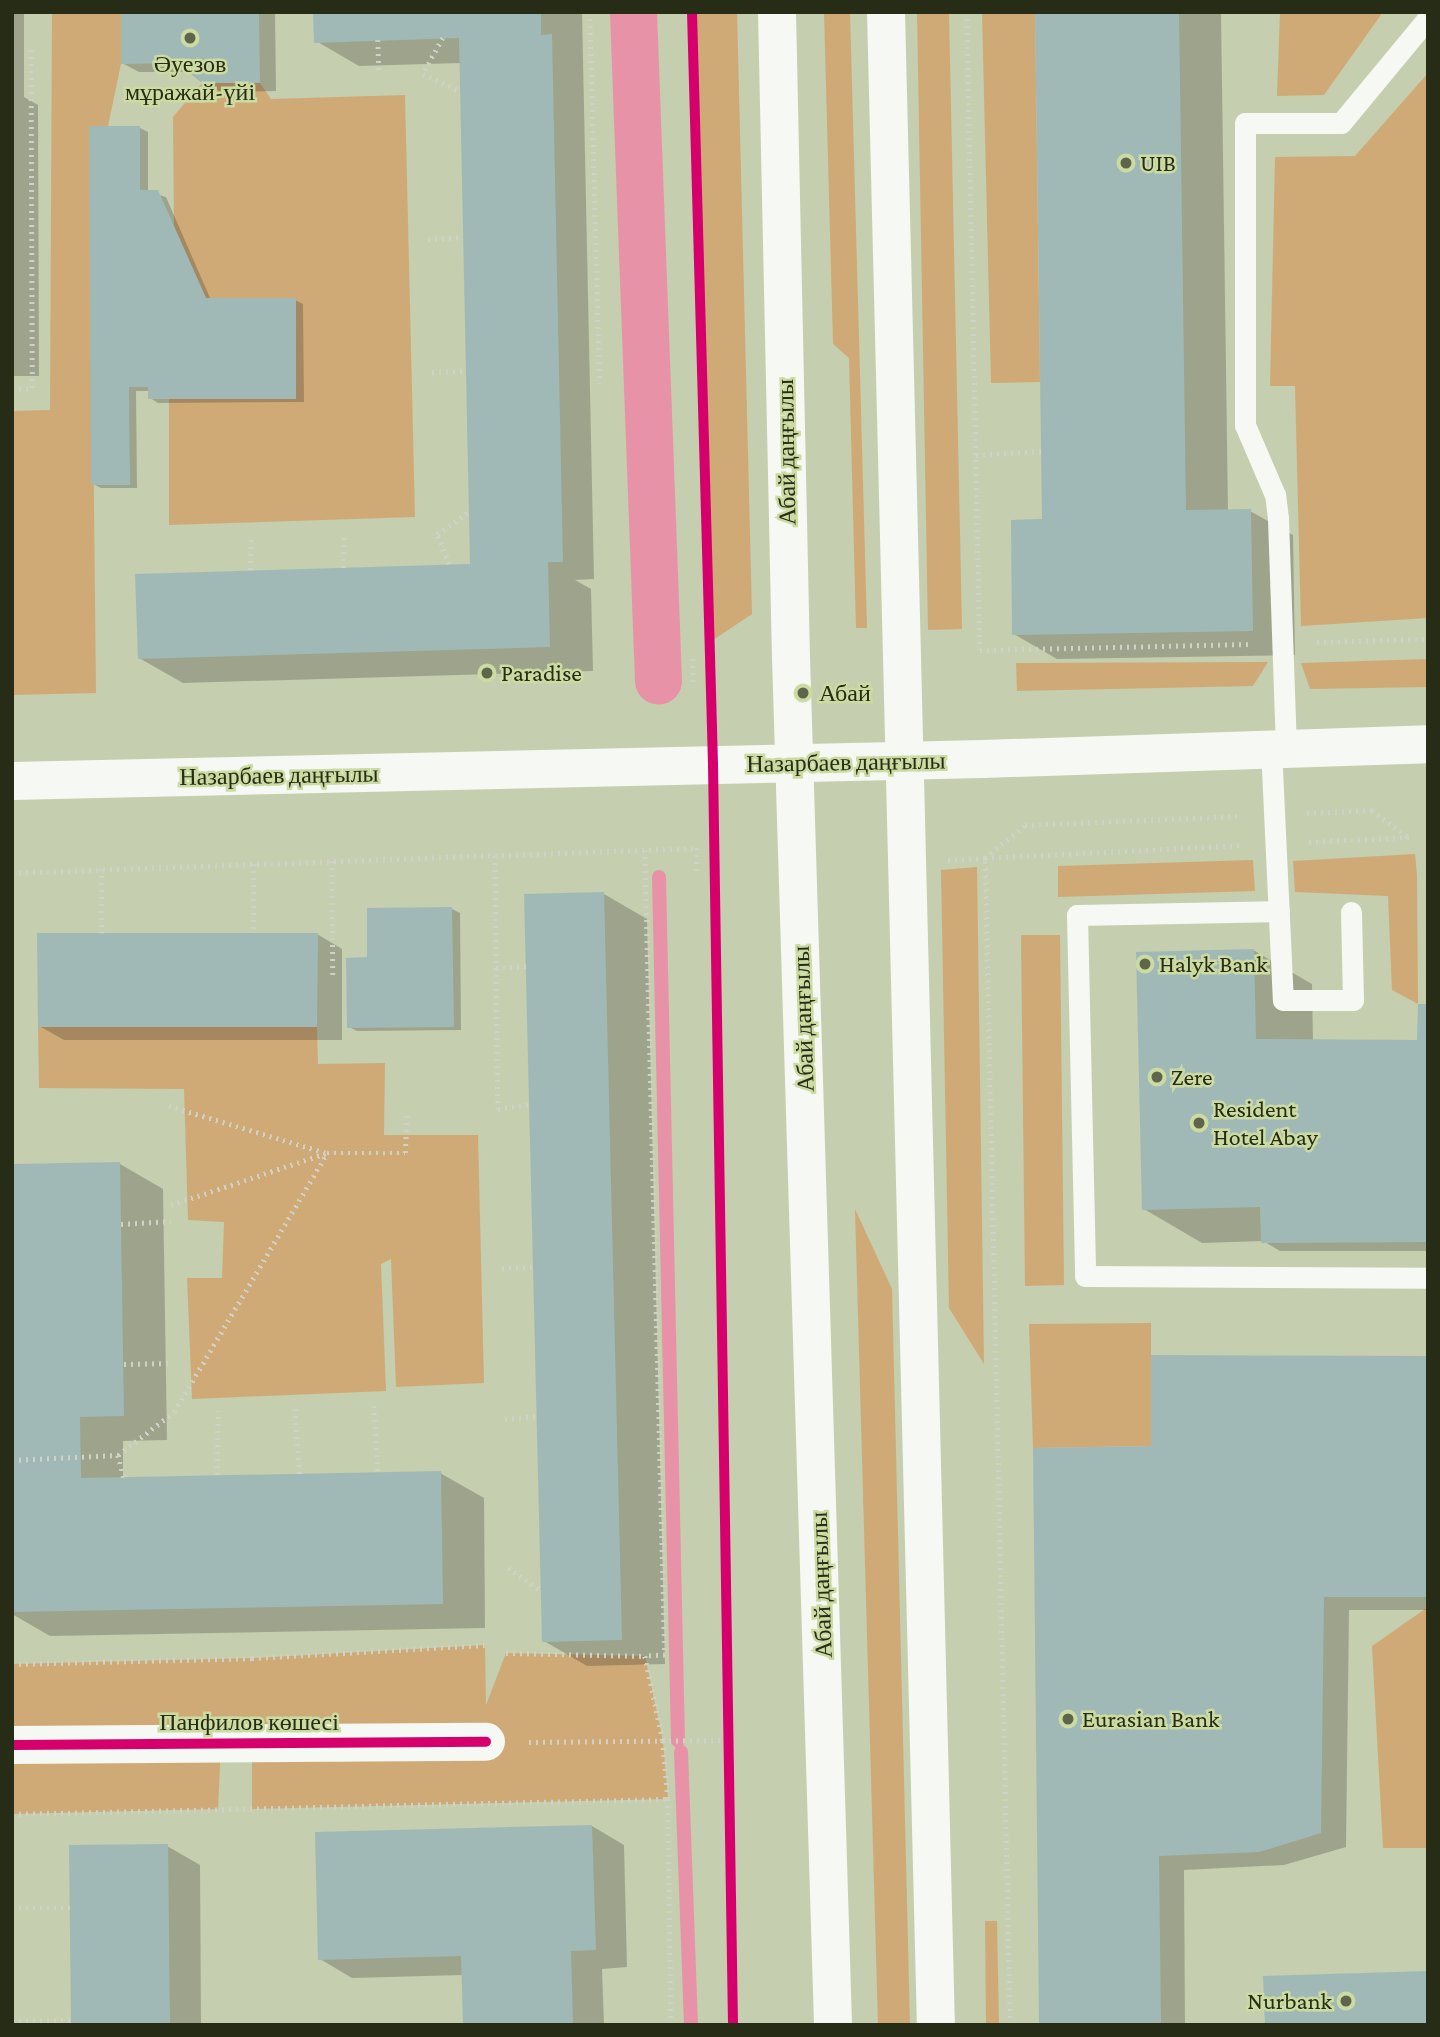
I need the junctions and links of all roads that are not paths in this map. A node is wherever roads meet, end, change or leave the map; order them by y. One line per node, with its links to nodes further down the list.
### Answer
1 (776, 12): 7 (main road, Абай даңғылы)
2 (886, 12): 6 (main road)
3 (1428, 18): 5 (lane)
4 (1428, 744): 5 (main road, Назарбаев даңғылы)
5 (1279, 748): 6 (main road, Назарбаев даңғылы); 9 (lane)
6 (904, 760): 7 (main road, Назарбаев даңғылы); 15 (main road)
7 (795, 763): 8 (main road, Назарбаев даңғылы); 14 (main road, Абай даңғылы)
8 (12, 781)
9 (1279, 911): 10 (lane); 11 (lane)
10 (1351, 912)
11 (1428, 1278)
12 (486, 1742): 13 (main road, Панфилов көшесі)
13 (12, 1745)
14 (833, 2025)
15 (936, 2025)

